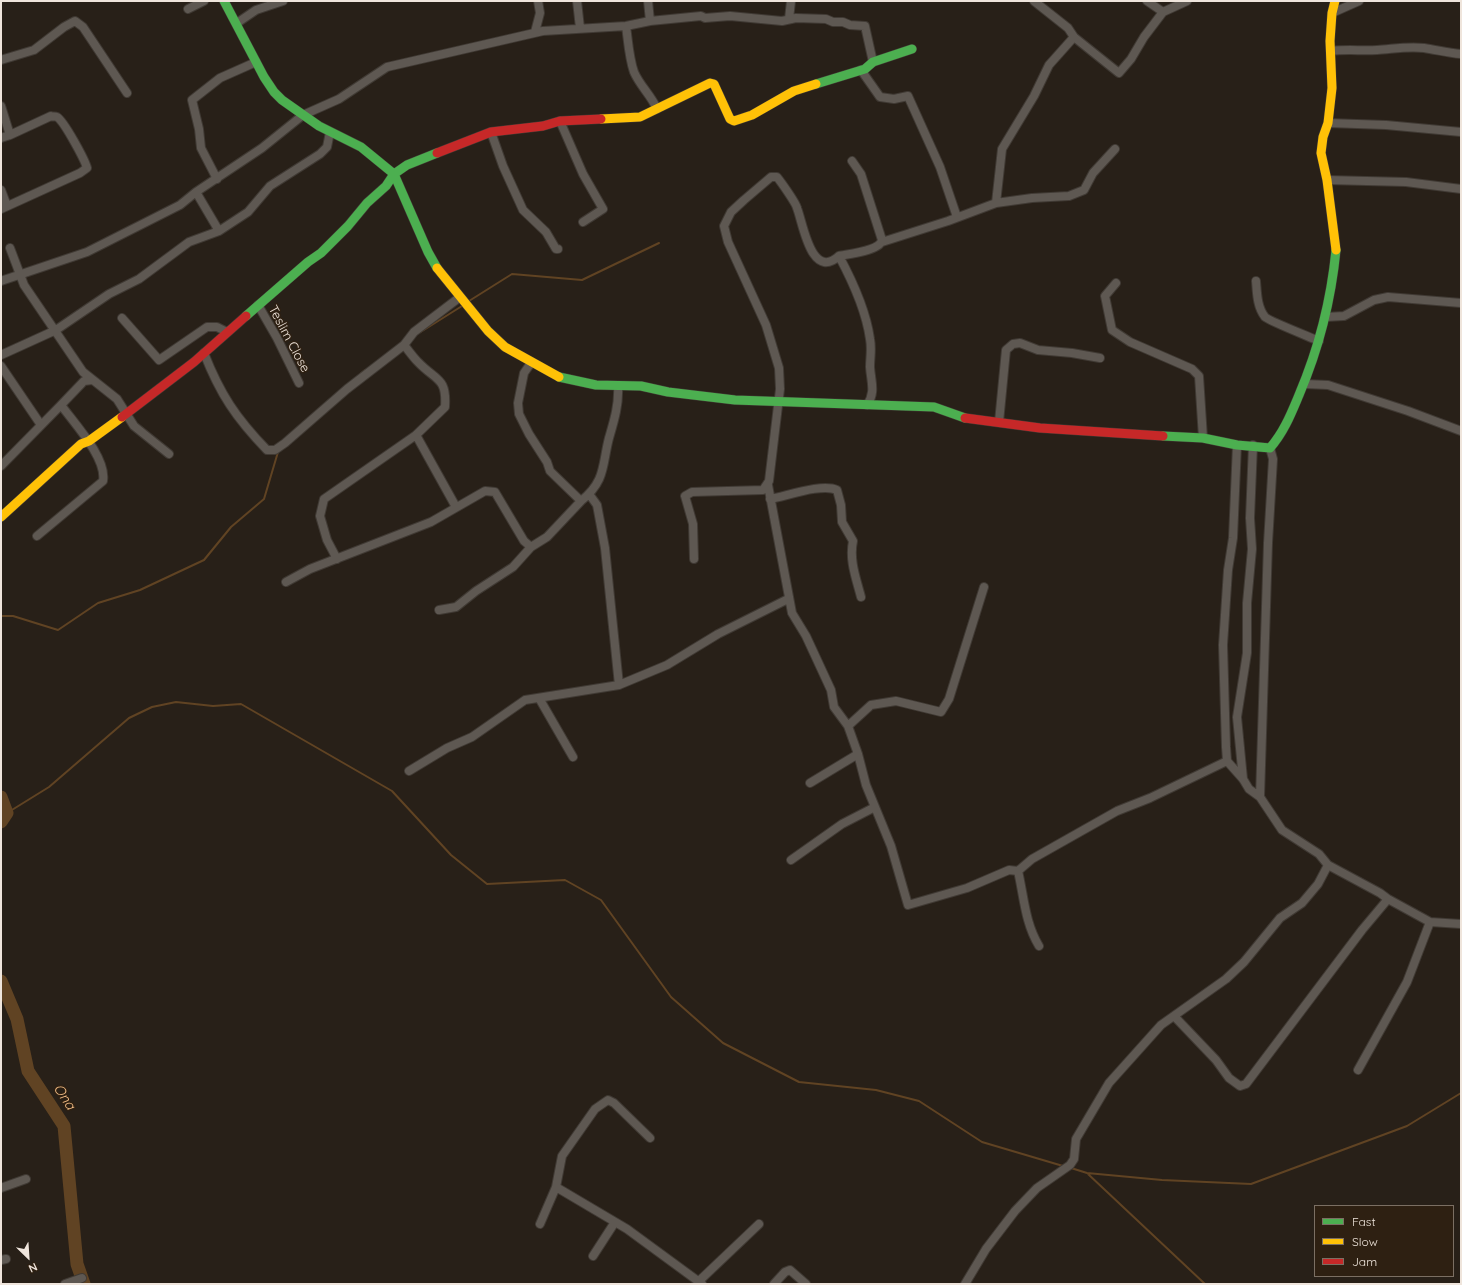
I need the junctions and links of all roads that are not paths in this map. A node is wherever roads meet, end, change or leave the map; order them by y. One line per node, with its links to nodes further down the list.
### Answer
1 (204, 1): 13 (street)
2 (224, 1): 18 (street)
3 (283, 1): 18 (street)
4 (538, 1): 21 (street)
5 (577, 1): 20 (street)
6 (648, 1): 17 (street)
7 (791, 1): 16 (street)
8 (1034, 1): 22 (street)
9 (1147, 1): 14 (street)
10 (1187, 1): 14 (street)
11 (1335, 1): 15 (street)
12 (1359, 1): 15 (street)
13 (188, 9)
14 (1163, 12): 22 (street)
15 (1332, 13): 24 (street)
16 (789, 19): 17 (street); 28 (street)
17 (650, 21): 19 (street)
18 (237, 23): 27 (street)
19 (626, 26): 20 (street); 32 (street)
20 (580, 28): 21 (street)
21 (535, 32): 33 (street)
22 (1074, 37): 49 (street)
23 (912, 49): 28 (street)
24 (1331, 51): 25 (street); 35 (street)
25 (1461, 54)
26 (1, 60): 30 (street)
27 (256, 62): 33 (street); 44 (street)
28 (873, 62): 29 (street)
29 (861, 70): 32 (street); 51 (street)
30 (128, 93)
31 (1, 106): 39 (street)
32 (657, 109): 34 (street)
33 (304, 115): 36 (street); 44 (street)
34 (560, 121): 37 (street); 52 (street)
35 (1328, 123): 38 (street); 45 (street)
36 (330, 132): 43 (street); 53 (street)
37 (491, 132): 43 (street); 56 (street)
38 (1461, 132)
39 (10, 135): 40 (street); 50 (street)
40 (1, 138)
41 (1115, 149): 49 (street)
42 (852, 161): 54 (street)
43 (394, 174): 62 (street); 64 (street)
44 (218, 179): 48 (street)
45 (1327, 180): 46 (street); 65 (street)
46 (1461, 189)
47 (1, 190): 50 (street)
48 (196, 192): 53 (street); 58 (street)
49 (996, 203): 51 (street)
50 (4, 207)
51 (957, 217): 54 (street)
52 (582, 222)
53 (219, 231): 67 (street)
54 (882, 242): 57 (street)
55 (10, 248): 58 (street)
56 (558, 250)
57 (839, 256): 80 (street); 82 (street)
58 (20, 275): 59 (street); 67 (street)
59 (1, 281)
60 (1256, 281): 69 (street)
61 (1116, 283): 88 (street)
62 (460, 298): 70 (street); 74 (street)
63 (1461, 303): 65 (street)
64 (258, 305): 68 (street); 77 (street, Teslim Close)
65 (1326, 317): 69 (street)
66 (122, 318): 68 (street)
67 (56, 330): 72 (street); 76 (street)
68 (227, 332): 71 (street)
69 (1319, 341): 78 (street)
70 (404, 345): 71 (street); 87 (street)
71 (204, 353): 83 (street)
72 (1, 354)
73 (1100, 358): 84 (street)
74 (531, 363): 79 (street); 98 (street)
75 (1, 366): 85 (street)
76 (92, 380): 81 (street); 83 (street)
77 (298, 383)
78 (1305, 384): 86 (street); 92 (street)
79 (618, 387): 80 (street); 96 (street)
80 (778, 402): 82 (street); 95 (street)
81 (61, 405): 85 (street); 89 (street)
82 (867, 405): 84 (street)
83 (126, 414): 89 (street); 93 (street)
84 (999, 422): 88 (street)
85 (41, 425): 94 (street)
86 (1461, 431)
87 (416, 435): 99 (street); 103 (street)
88 (1203, 438): 90 (street)
89 (89, 441): 100 (street); 101 (street)
90 (1237, 445): 91 (street); 115 (street)
91 (1253, 445): 92 (street); 117 (street)
92 (1270, 448): 119 (street)
93 (169, 454)
94 (1, 466)
95 (768, 485): 97 (street); 104 (street)
96 (589, 494): 98 (street); 110 (street)
97 (770, 499): 107 (street); 108 (street)
98 (581, 501): 102 (street)
99 (456, 507): 102 (street); 103 (street)
100 (1, 517)
101 (37, 536)
102 (531, 547): 109 (street)
103 (337, 559): 105 (street)
104 (694, 559)
105 (286, 582)
106 (984, 587): 112 (street)
107 (861, 596)
108 (788, 600): 110 (street); 112 (street)
109 (439, 610)
110 (619, 685): 111 (street)
111 (539, 698): 114 (street); 116 (street)
112 (848, 726): 113 (street)
113 (858, 754): 118 (street); 120 (street)
114 (573, 757)
115 (1228, 761): 117 (street); 123 (street)
116 (409, 771)
117 (1243, 779): 119 (street)
118 (810, 783)
119 (1260, 797): 122 (street)
120 (875, 808): 121 (street); 123 (street)
121 (791, 860)
122 (1328, 865): 124 (street); 128 (street)
123 (1018, 871): 127 (street)
124 (1388, 899): 125 (street); 128 (street)
125 (1430, 922): 126 (street); 129 (street)
126 (1461, 924)
127 (1039, 946)
128 (1174, 1016): 143 (street)
129 (1358, 1070)
130 (650, 1138): 132 (street)
131 (26, 1179): 133 (street)
132 (556, 1187): 134 (street); 135 (street)
133 (1, 1188)
134 (615, 1222): 137 (street); 139 (street)
135 (540, 1224)
136 (759, 1224): 139 (street)
137 (593, 1256)
138 (82, 1278): 140 (street)
139 (700, 1283)
140 (64, 1284)
141 (774, 1284): 142 (street)
142 (806, 1284)
143 (965, 1284)

